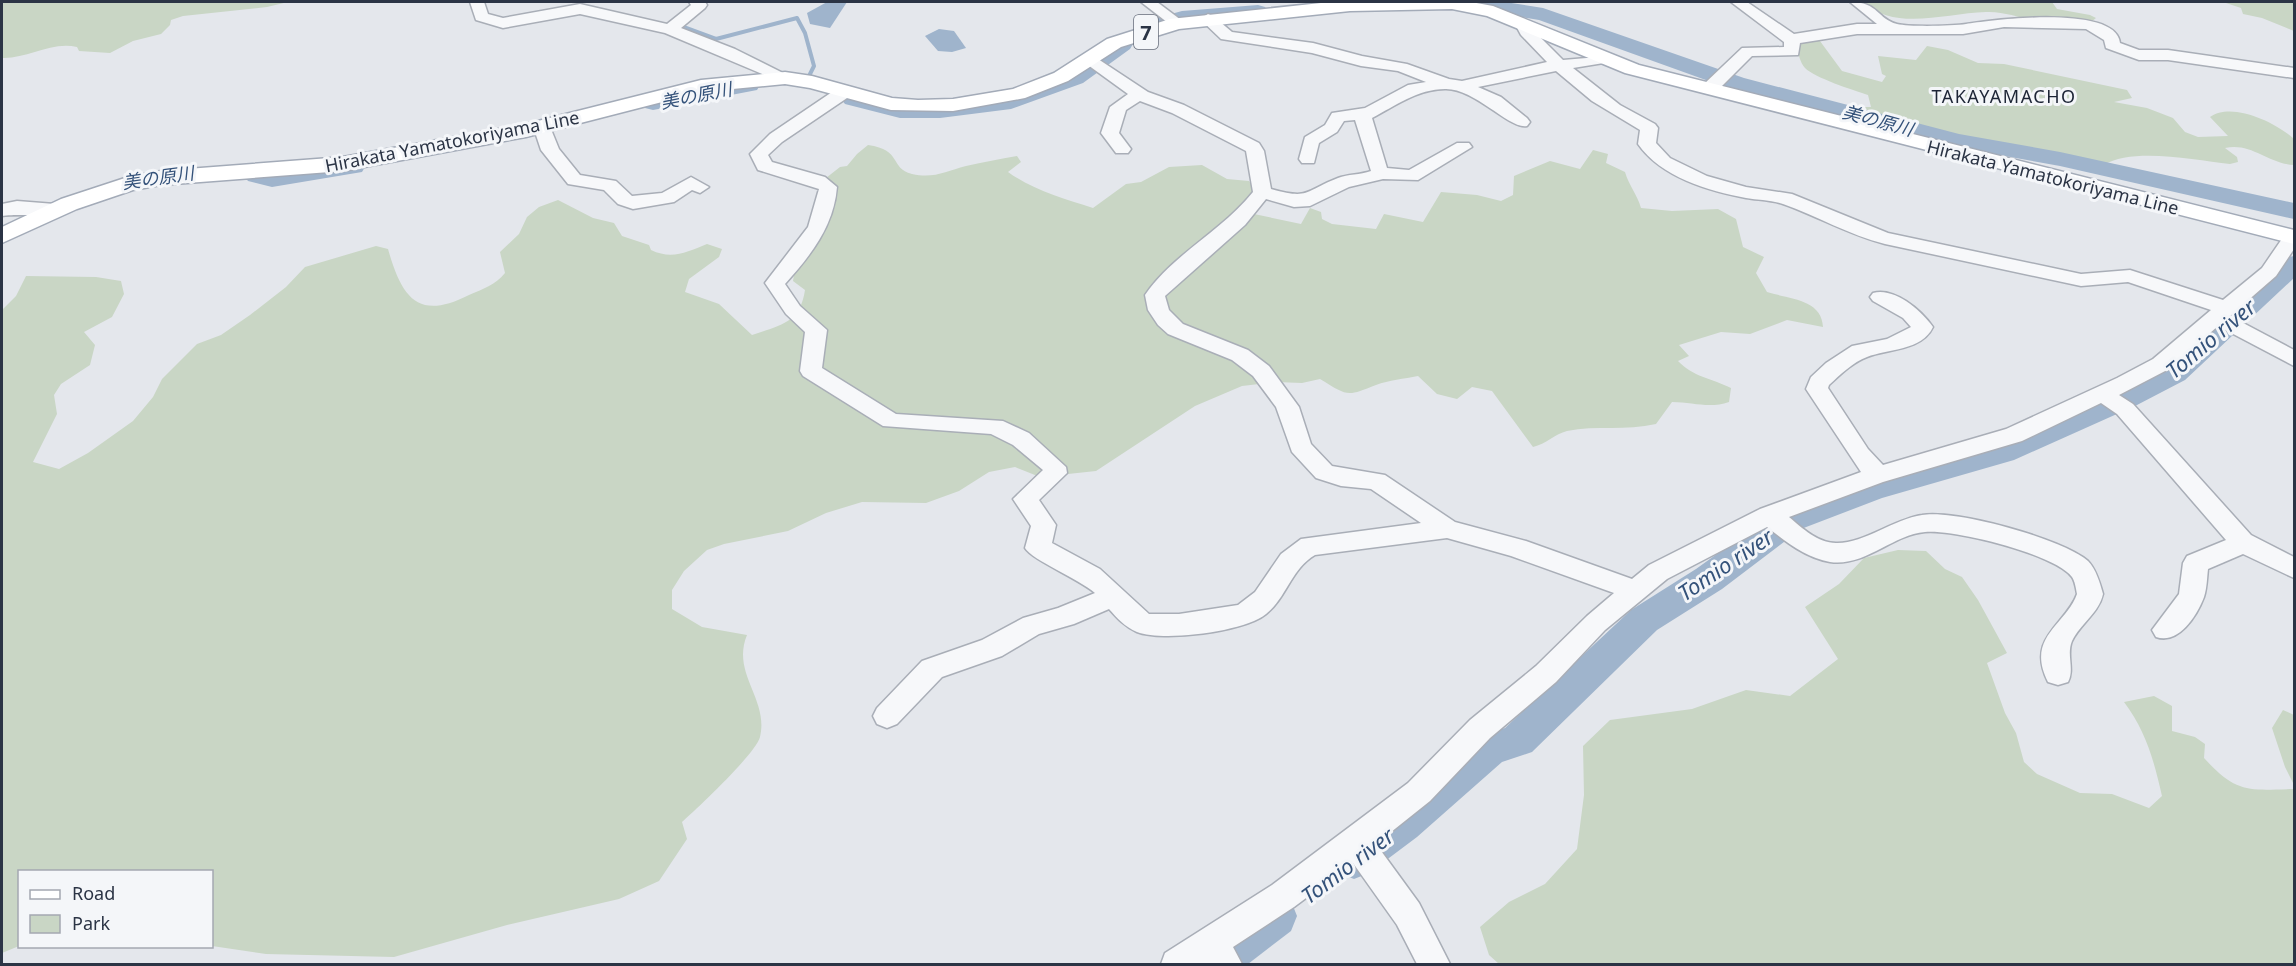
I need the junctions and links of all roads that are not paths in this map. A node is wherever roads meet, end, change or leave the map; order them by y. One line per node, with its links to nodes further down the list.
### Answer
1 (477, 2): 12 (street)
2 (696, 2): 12 (street)
3 (1148, 2): 9 (street)
4 (1451, 2): 7 (main road, Hirakata Yamatokoriyama Line / 7); 10 (main road, Hirakata Yamatokoriyama Line / 7)
5 (1738, 2): 13 (street)
6 (1857, 2): 11 (street)
7 (1349, 3): 8 (main road, Hirakata Yamatokoriyama Line / 7)
8 (1208, 19): 9 (main road, Hirakata Yamatokoriyama Line / 7); 20 (street)
9 (1177, 23): 14 (main road, Hirakata Yamatokoriyama Line / 7)
10 (1523, 24): 15 (main road, Hirakata Yamatokoriyama Line / 7); 16 (street)
11 (1890, 27): 13 (street); 17 (street)
12 (670, 29): 18 (street)
13 (1792, 40): 19 (street)
14 (1089, 60): 21 (main road, Hirakata Yamatokoriyama Line / 7); 22 (street)
15 (1604, 60): 16 (street); 19 (main road, Hirakata Yamatokoriyama Line / 7)
16 (1562, 65): 20 (street); 37 (street)
17 (2295, 73)
18 (785, 78): 21 (main road, Hirakata Yamatokoriyama Line / 7); 25 (main road, Hirakata Yamatokoriyama Line / 7)
19 (1716, 80): 35 (main road, Hirakata Yamatokoriyama Line / 7)
20 (1454, 85): 23 (street); 24 (street)
21 (844, 92): 46 (street)
22 (1139, 94): 27 (street); 31 (street)
23 (1365, 113): 28 (street); 29 (street)
24 (1521, 122)
25 (542, 126): 30 (street); 33 (main road, Hirakata Yamatokoriyama Line / 7)
26 (1463, 147): 29 (street)
27 (1122, 148)
28 (1308, 159)
29 (1381, 173): 31 (street)
30 (700, 187)
31 (1262, 192): 42 (street)
32 (2, 210): 33 (street)
33 (55, 210): 34 (main road, Hirakata Yamatokoriyama Line / 7)
34 (2, 236)
35 (2294, 237): 37 (street)
36 (1880, 297): 40 (street)
37 (2221, 312): 38 (street); 39 (street)
38 (2295, 358)
39 (2102, 394): 40 (street); 43 (street)
40 (1878, 475): 41 (street)
41 (1769, 515): 45 (street); 48 (street)
42 (1447, 529): 45 (street); 46 (street)
43 (2242, 542): 44 (street); 47 (street)
44 (2295, 568)
45 (1633, 590): 50 (street)
46 (1112, 598): 49 (street)
47 (2165, 630)
48 (2058, 674)
49 (887, 716)
50 (1356, 842): 51 (street); 53 (street)
51 (1217, 954): 52 (street)
52 (1177, 964)
53 (1434, 964)

